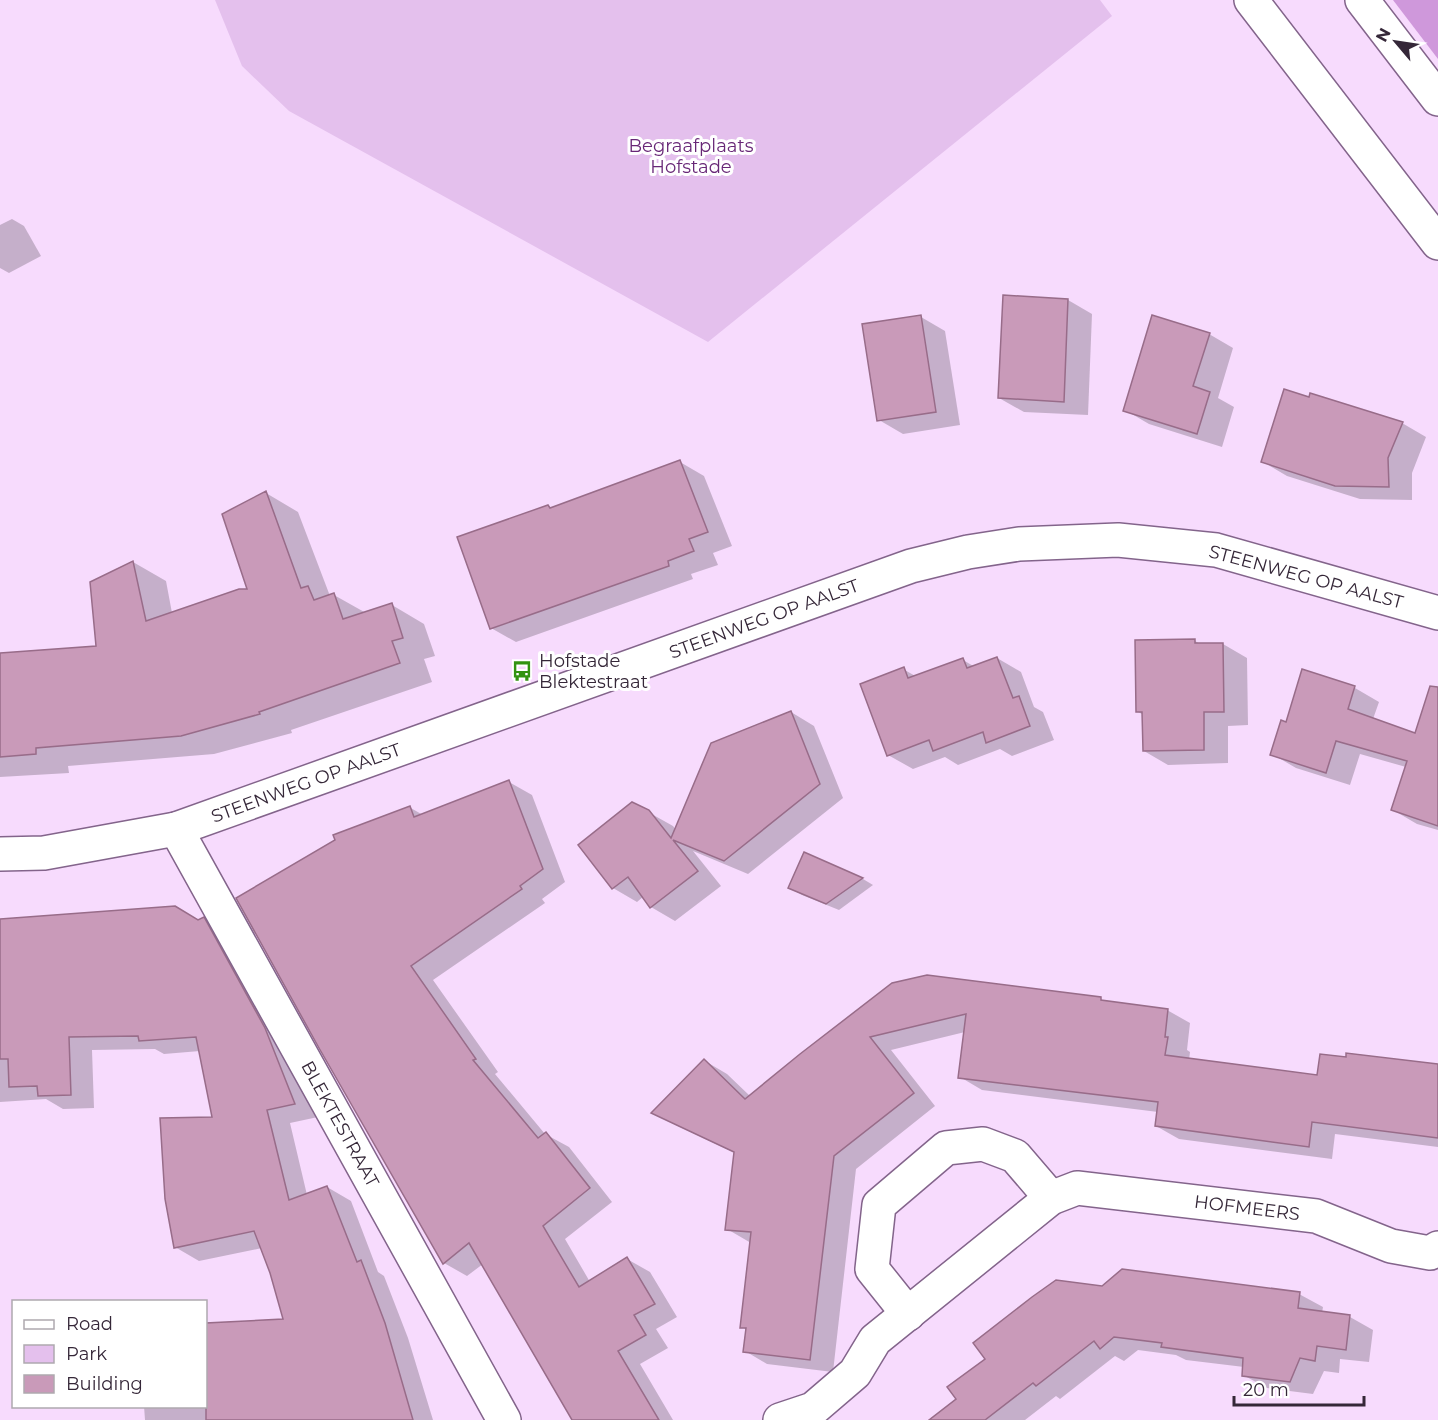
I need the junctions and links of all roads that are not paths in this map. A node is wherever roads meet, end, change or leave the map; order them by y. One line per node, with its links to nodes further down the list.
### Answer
1 (1251, 0): 4 (street)
2 (1362, 0): 3 (street)
3 (1438, 99)
4 (1438, 243)
5 (1438, 613): 6 (street, STEENWEG OP AALST)
6 (176, 829): 7 (street, STEENWEG OP AALST); 11 (street, BLEKTESTRAAT)
7 (0, 854)
8 (1051, 1198): 9 (street, HOFMEERS); 10 (street, HOFMEERS); 10 (street)
9 (1438, 1248)
10 (908, 1314): 12 (street, HOFMEERS)
11 (504, 1420)
12 (780, 1420)

